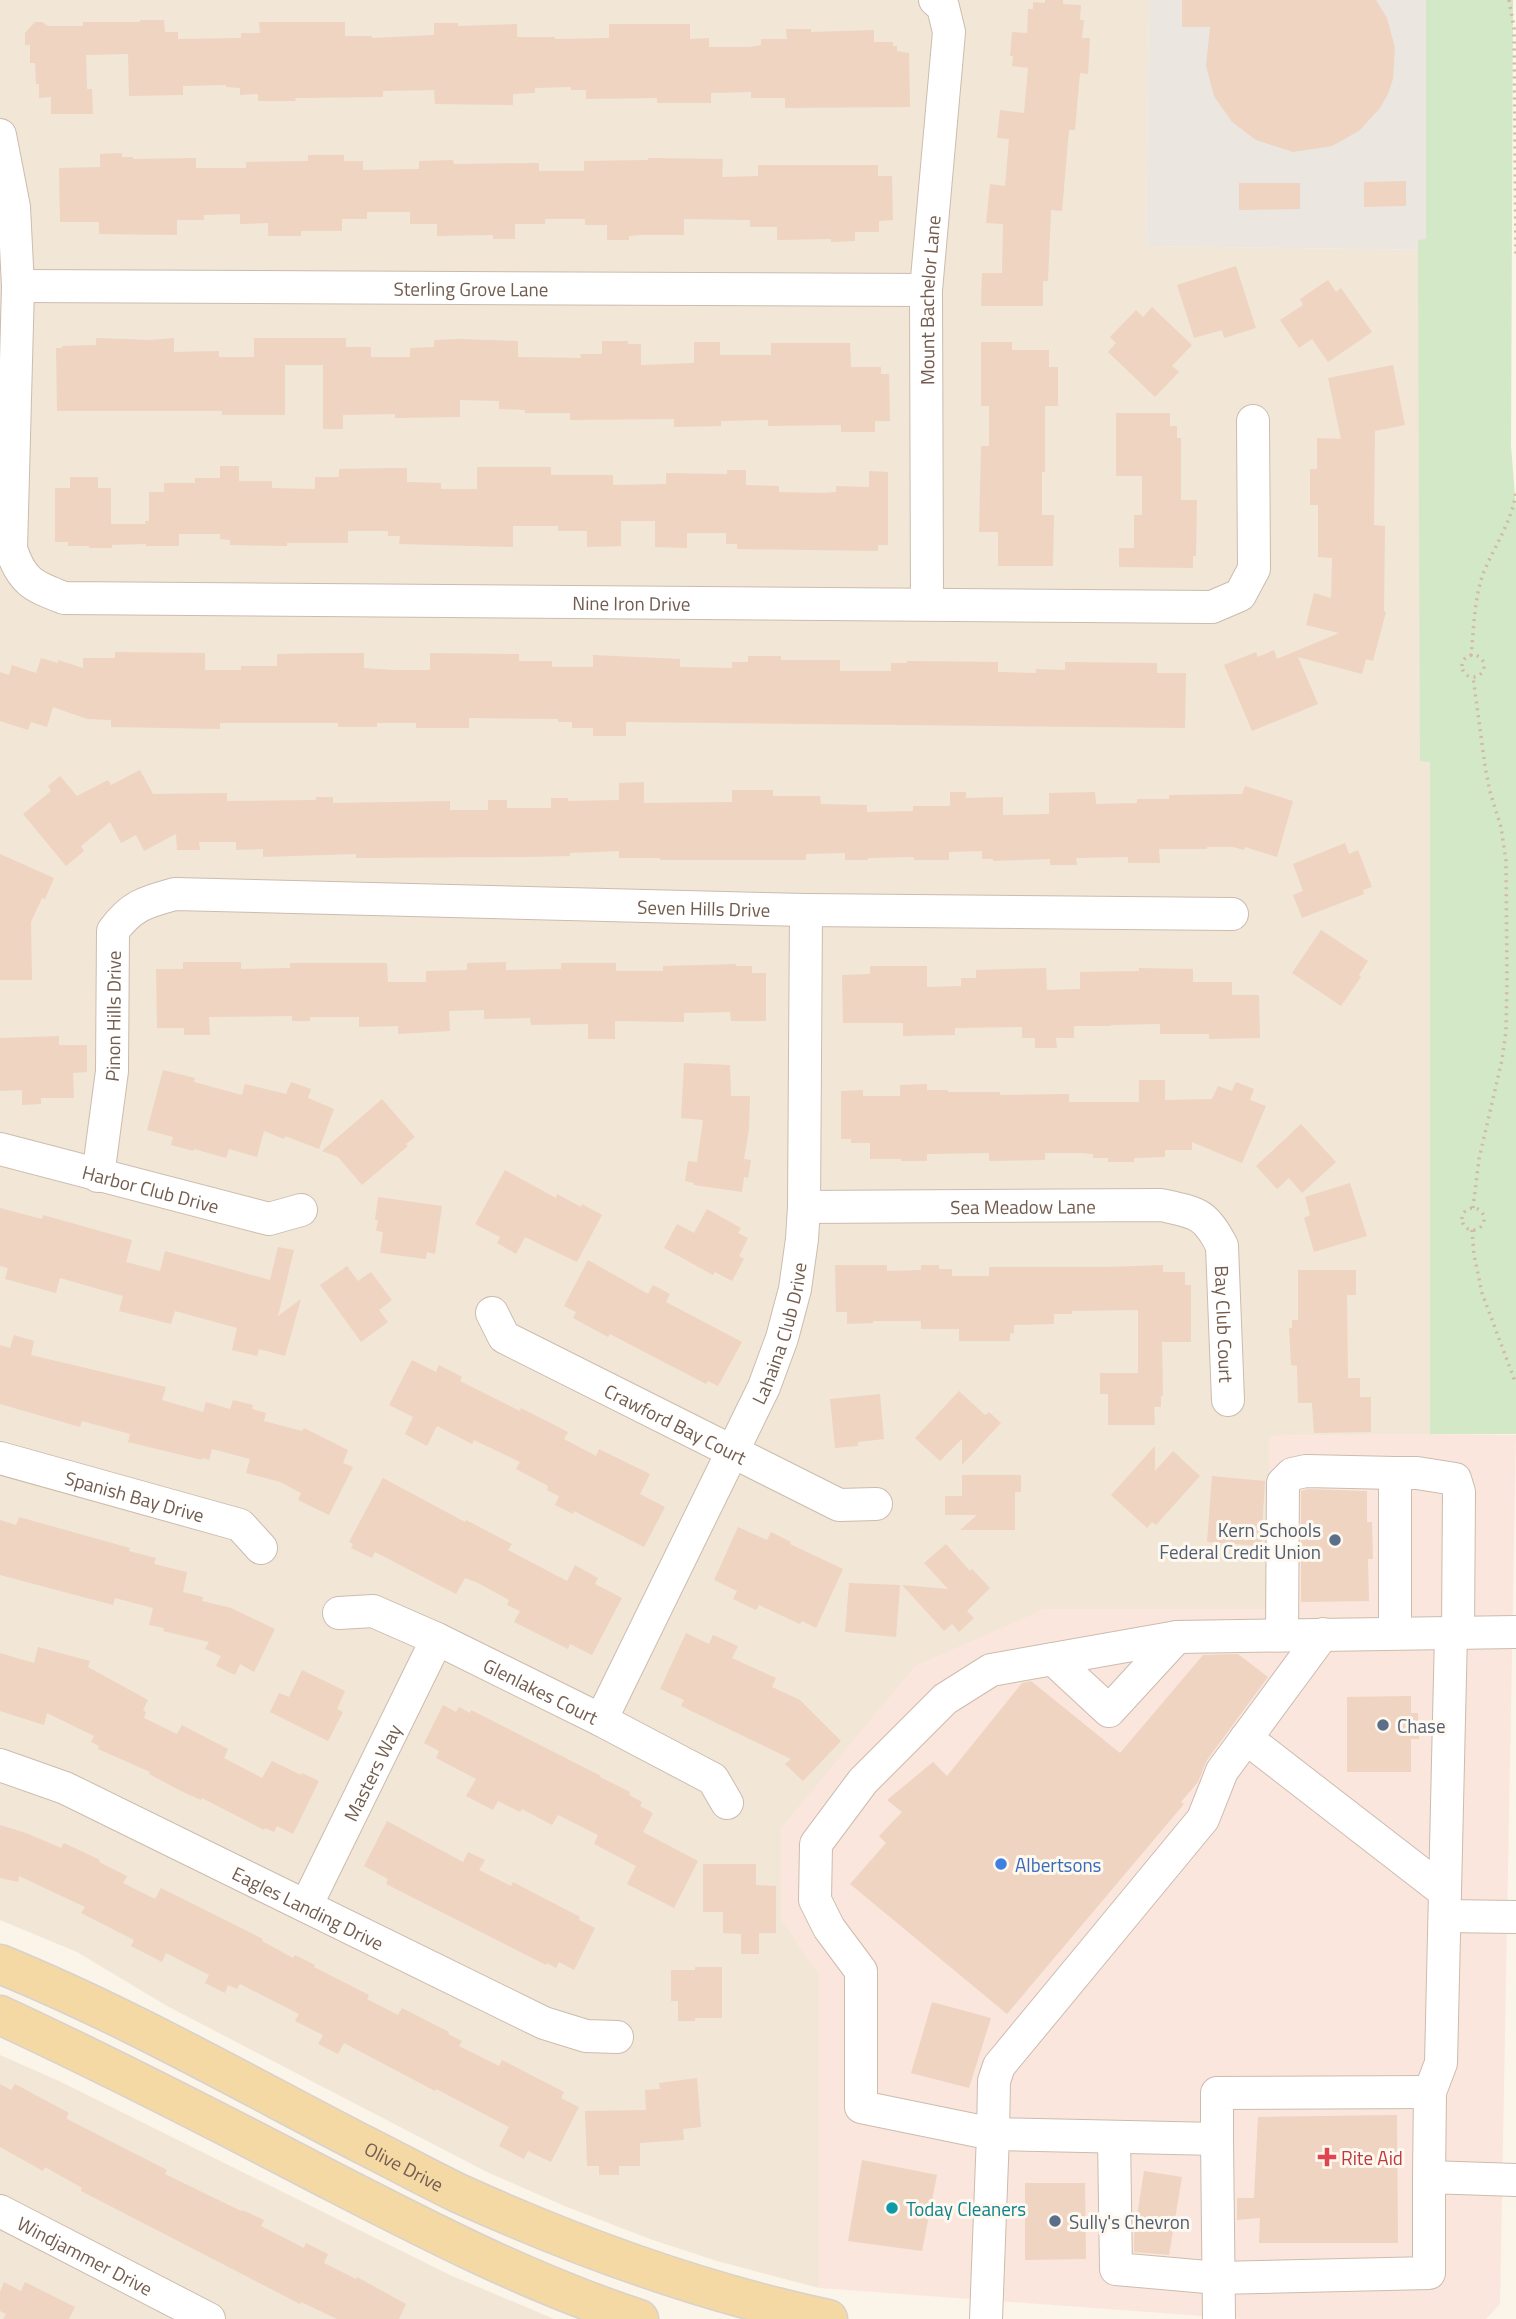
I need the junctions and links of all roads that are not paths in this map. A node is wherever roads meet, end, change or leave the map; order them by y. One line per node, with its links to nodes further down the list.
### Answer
1 (935, 0): 4 (street, Mount Bachelor Lane)
2 (0, 135): 3 (street)
3 (18, 286): 4 (street, Sterling Grove Lane); 6 (street, Nine Iron Drive)
4 (926, 290): 6 (street, Mount Bachelor Lane)
5 (1253, 421): 6 (street, Nine Iron Drive)
6 (927, 604)
7 (175, 894): 8 (street, Seven Hills Drive); 11 (street, Pinon Hills Drive)
8 (806, 910): 9 (street, Seven Hills Drive); 12 (street, Lahaina Club Drive)
9 (1232, 914)
10 (0, 1149): 11 (street, Harbor Club Drive)
11 (98, 1176): 13 (street, Harbor Club Drive)
12 (804, 1208): 14 (street, Sea Meadow Lane); 17 (street, Lahaina Club Drive)
13 (301, 1210)
14 (1222, 1246): 16 (street, Bay Club Court)
15 (492, 1313): 17 (street, Crawford Bay Court)
16 (1228, 1400)
17 (733, 1453): 20 (street, Crawford Bay Court); 31 (street, Lahaina Club Drive)
18 (0, 1458): 21 (street, Spanish Bay Drive)
19 (1395, 1473): 24 (street); 25 (street); 26 (street)
20 (876, 1504)
21 (261, 1548)
22 (339, 1613): 29 (street, Glenlakes Court)
23 (1516, 1632): 25 (street)
24 (1395, 1633): 25 (street); 27 (street)
25 (1454, 1633): 35 (street)
26 (1282, 1634): 27 (street); 28 (street)
27 (1323, 1634): 32 (street)
28 (1177, 1637): 30 (street); 30 (street)
29 (437, 1639): 31 (street, Glenlakes Court); 36 (street, Masters Way)
30 (1053, 1659): 44 (street)
31 (601, 1720): 34 (street, Glenlakes Court)
32 (1246, 1738): 35 (street); 44 (street)
33 (0, 1765): 36 (street, Eagles Landing Drive)
34 (727, 1803)
35 (1445, 1904): 37 (street); 43 (street)
36 (306, 1906): 41 (street, Eagles Landing Drive)
37 (1516, 1917)
38 (0, 1964): 42 (main road, Olive Drive)
39 (0, 1992): 42 (main road)
40 (0, 2015): 52 (main road)
41 (617, 2037)
42 (210, 2065): 53 (main road, Olive Drive)
43 (1430, 2092): 46 (street); 47 (street)
44 (993, 2134): 45 (street); 54 (street)
45 (1114, 2137): 46 (street); 50 (street)
46 (1217, 2139): 50 (street)
47 (1429, 2177): 48 (street); 50 (street)
48 (1516, 2180)
49 (0, 2211): 51 (street, Windjammer Drive)
50 (1218, 2278): 55 (street)
51 (209, 2319)
52 (639, 2319)
53 (828, 2319)
54 (986, 2319)
55 (1219, 2319)

